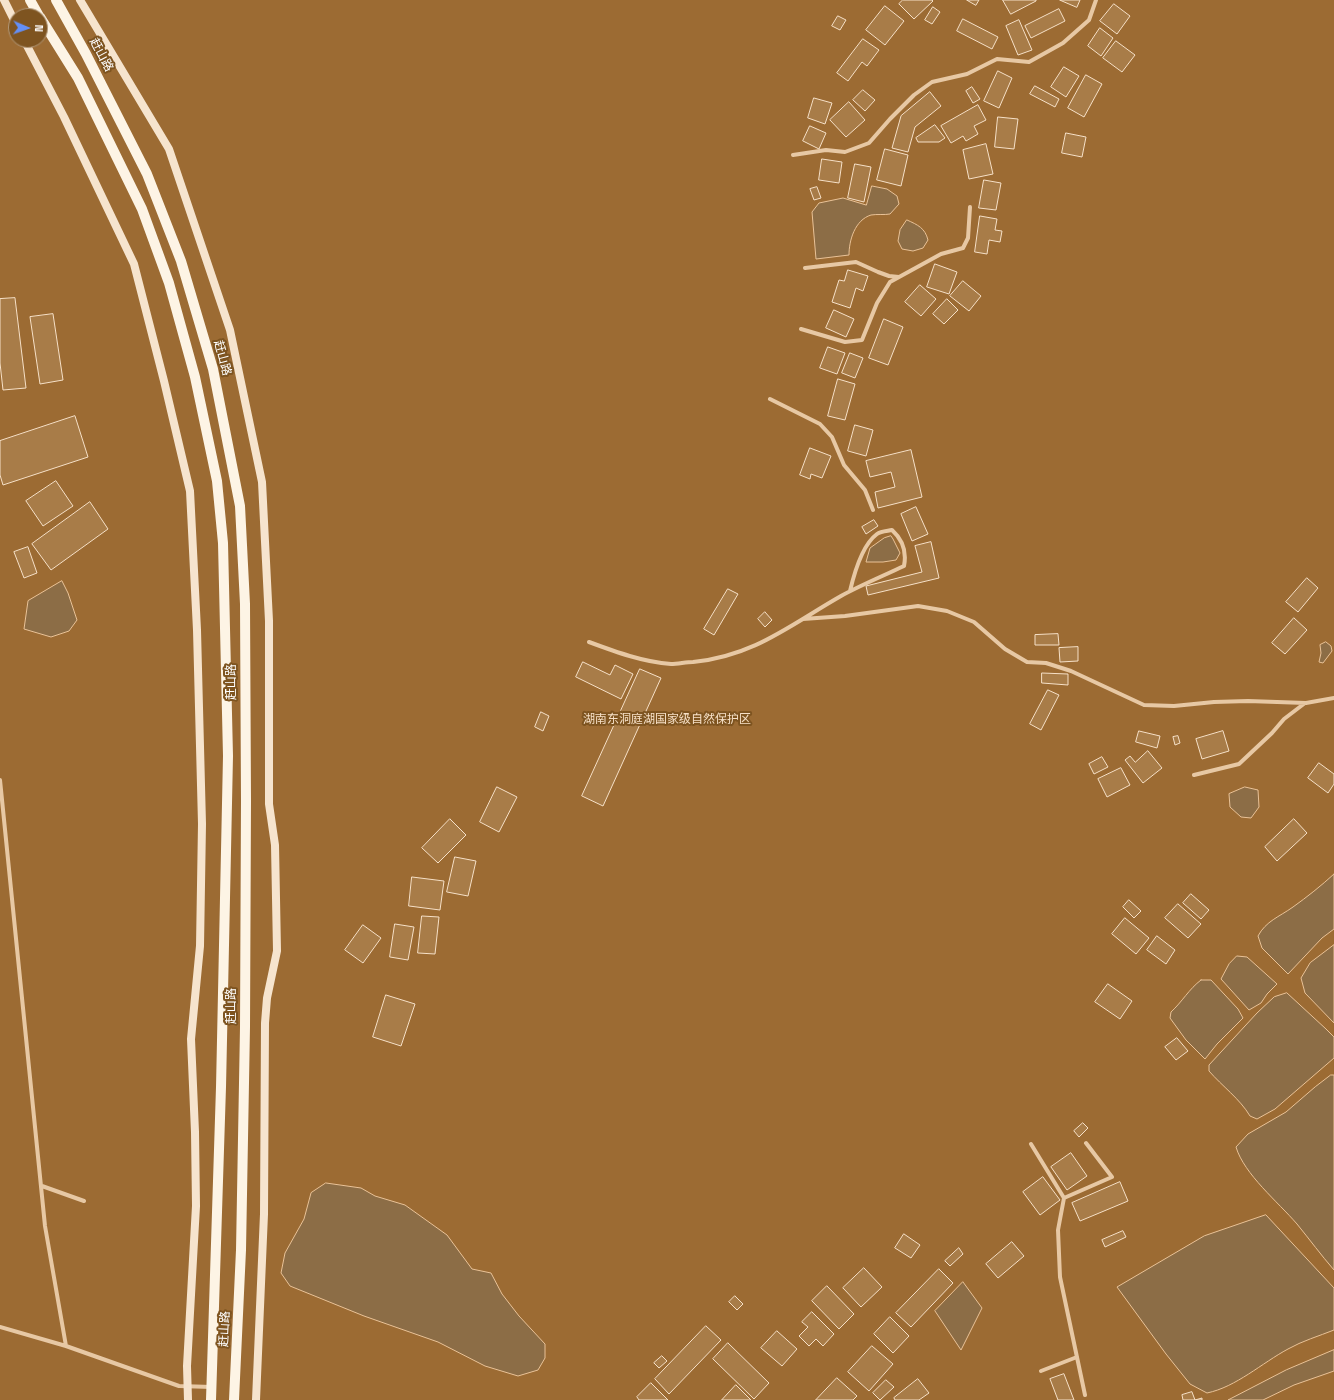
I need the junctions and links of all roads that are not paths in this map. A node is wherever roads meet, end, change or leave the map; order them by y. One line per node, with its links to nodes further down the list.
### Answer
1 (56, 0): 34 (main road, 赶山路)
2 (80, 0): 35 (main road)
3 (1096, 0): 6 (street)
4 (48, 29): 30 (main road, 赶山路)
5 (28, 48): 29 (main road)
6 (793, 156)
7 (970, 207): 9 (street)
8 (805, 268): 9 (street)
9 (900, 277): 10 (street)
10 (801, 329)
11 (770, 399): 12 (street)
12 (873, 510)
13 (850, 591): 13 (street); 14 (street)
14 (803, 619): 15 (street); 17 (street)
15 (589, 642)
16 (1334, 698): 17 (street)
17 (1306, 703): 18 (street)
18 (1194, 774)
19 (0, 780): 22 (street)
20 (1032, 1144): 23 (street)
21 (1086, 1144): 23 (street)
22 (42, 1186): 24 (street); 26 (street)
23 (1064, 1198): 27 (street)
24 (84, 1201)
25 (0, 1327): 26 (street)
26 (66, 1346): 29 (street)
27 (1077, 1357): 28 (street); 31 (street)
28 (1041, 1371)
29 (188, 1386): 30 (street); 32 (main road)
30 (212, 1387): 33 (main road, 赶山路)
31 (1085, 1395)
32 (188, 1400)
33 (211, 1400)
34 (234, 1400)
35 (256, 1400)

